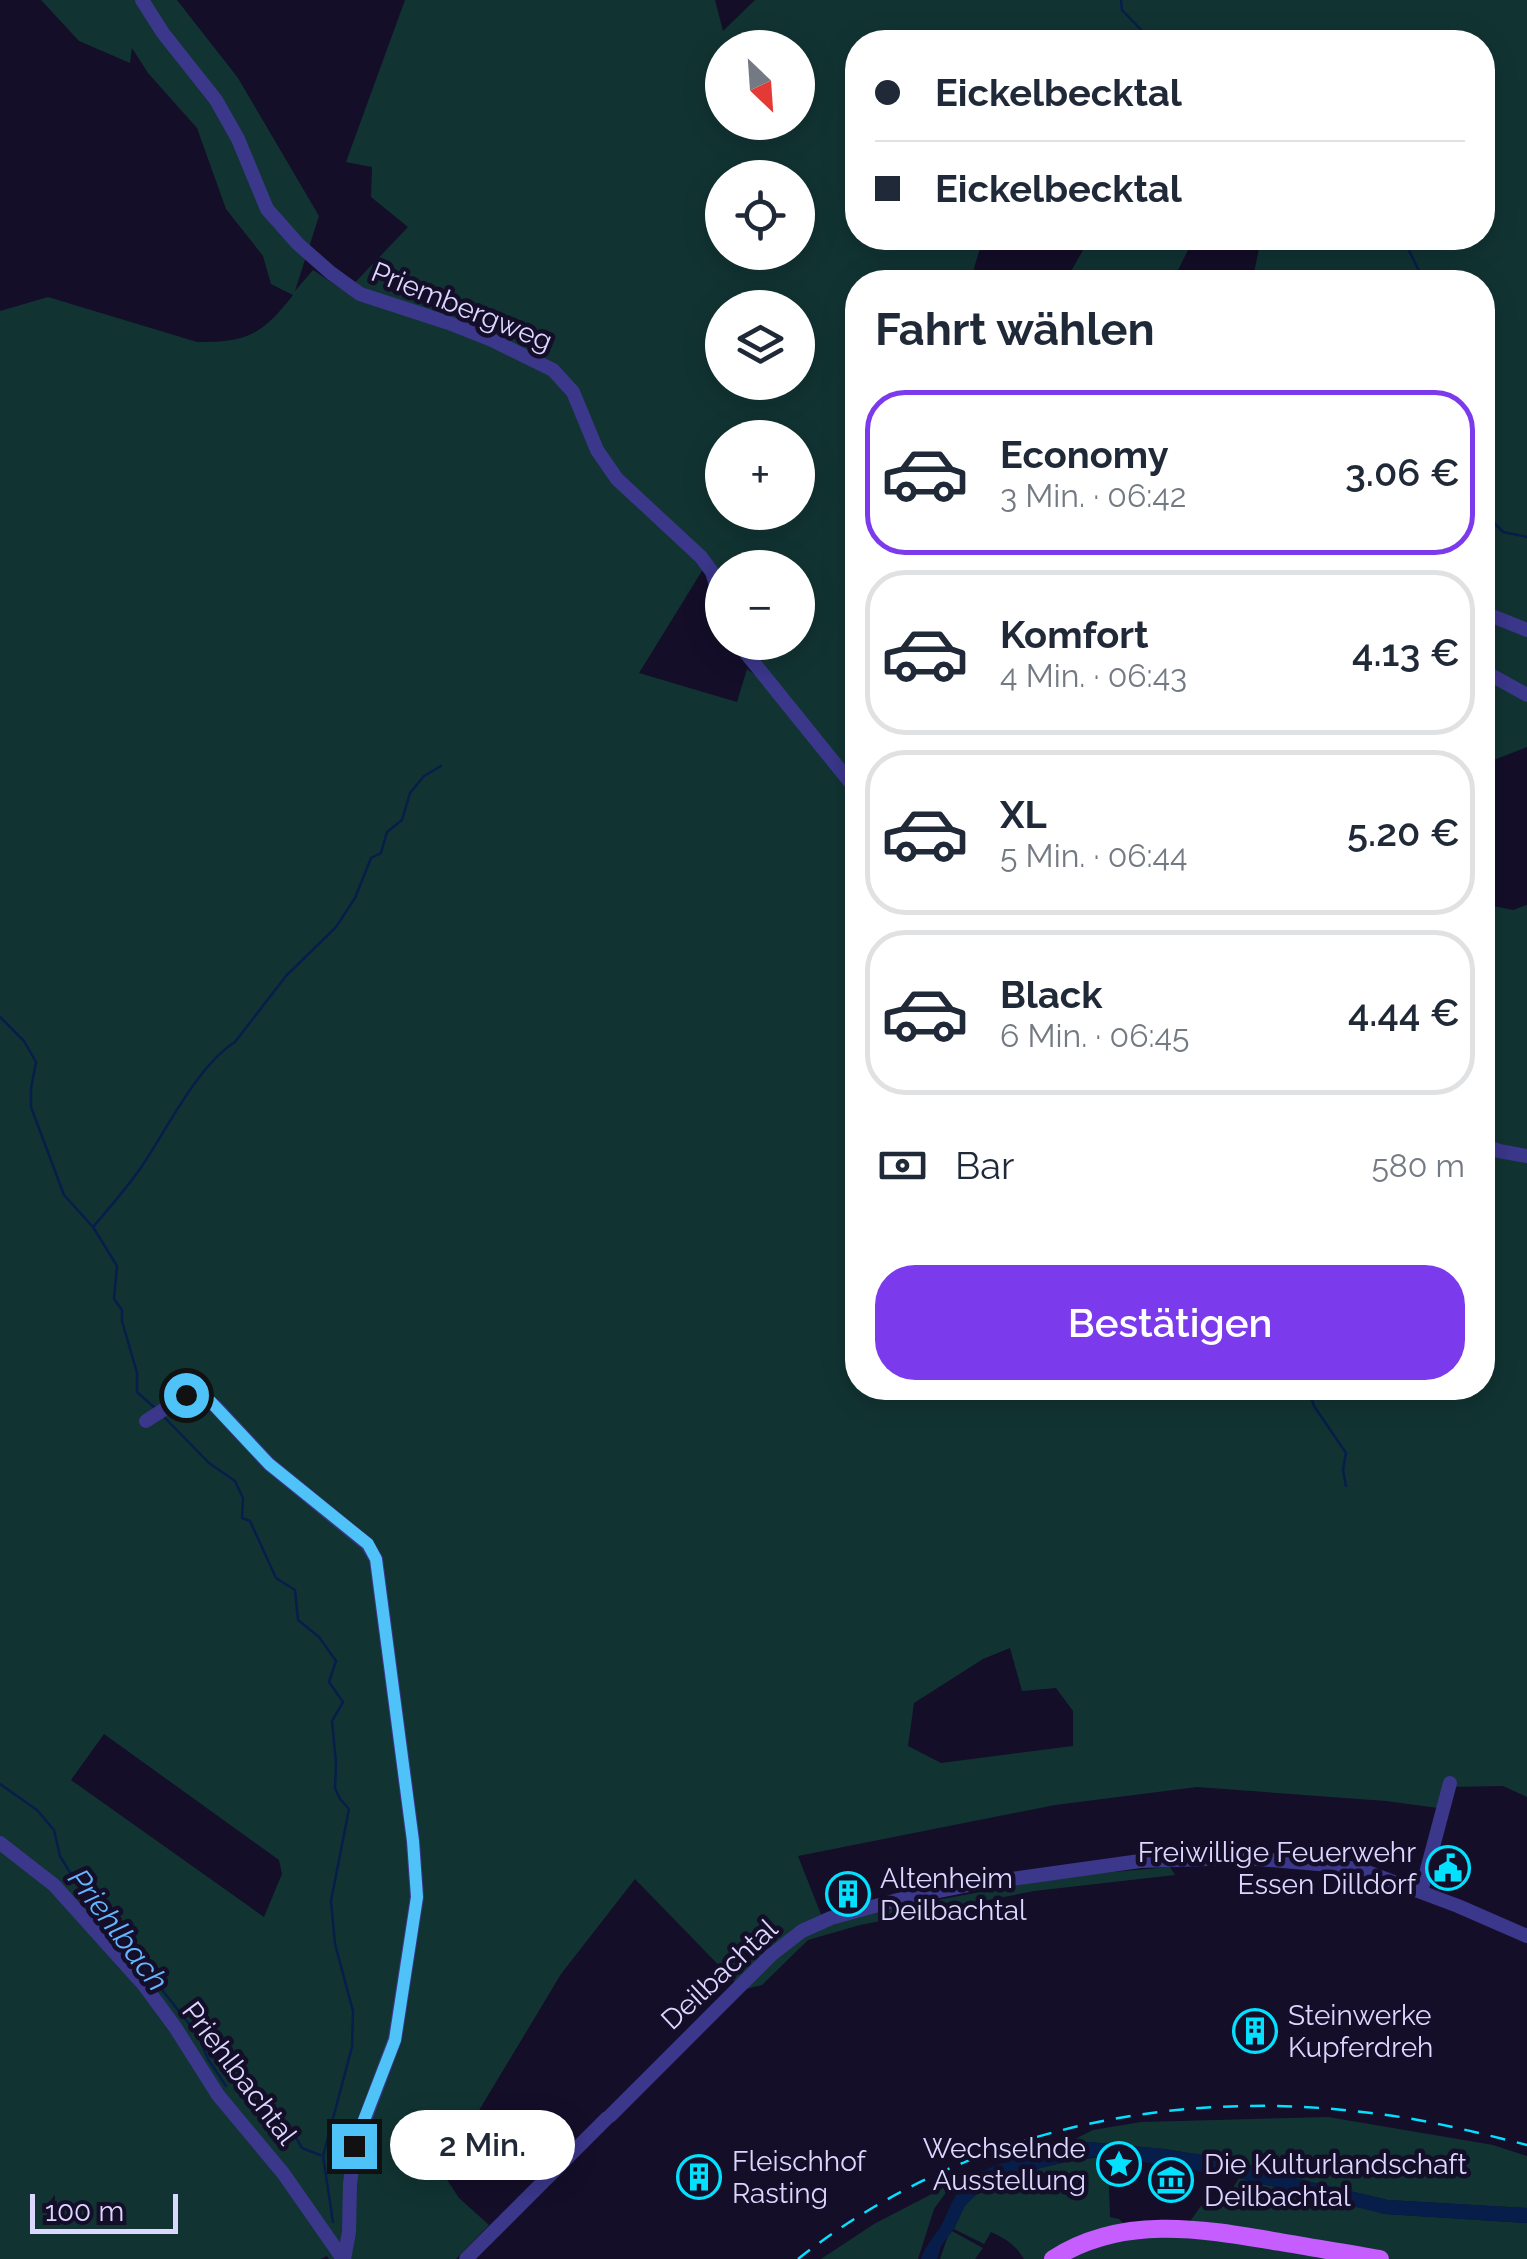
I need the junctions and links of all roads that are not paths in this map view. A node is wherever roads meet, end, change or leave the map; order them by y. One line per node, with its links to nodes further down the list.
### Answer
1 (142, 0): 2 (street, Priembergweg)
2 (705, 562)
3 (1495, 617): 4 (street)
4 (1527, 630)
5 (752, 660): 8 (street)
6 (1495, 677): 7 (street)
7 (1527, 695)
8 (845, 776)
9 (1495, 1149): 10 (street)
10 (1527, 1156)
11 (146, 1420): 17 (street)
12 (1450, 1783): 14 (street)
13 (0, 1843): 17 (street, Priehlbachtal)
14 (1420, 1892): 15 (street, Deilbachtal); 18 (street, Deilbachtal)
15 (1527, 1936)
16 (1376, 2258): 19 (main road)
17 (344, 2259)
18 (466, 2259)
19 (1053, 2259)

